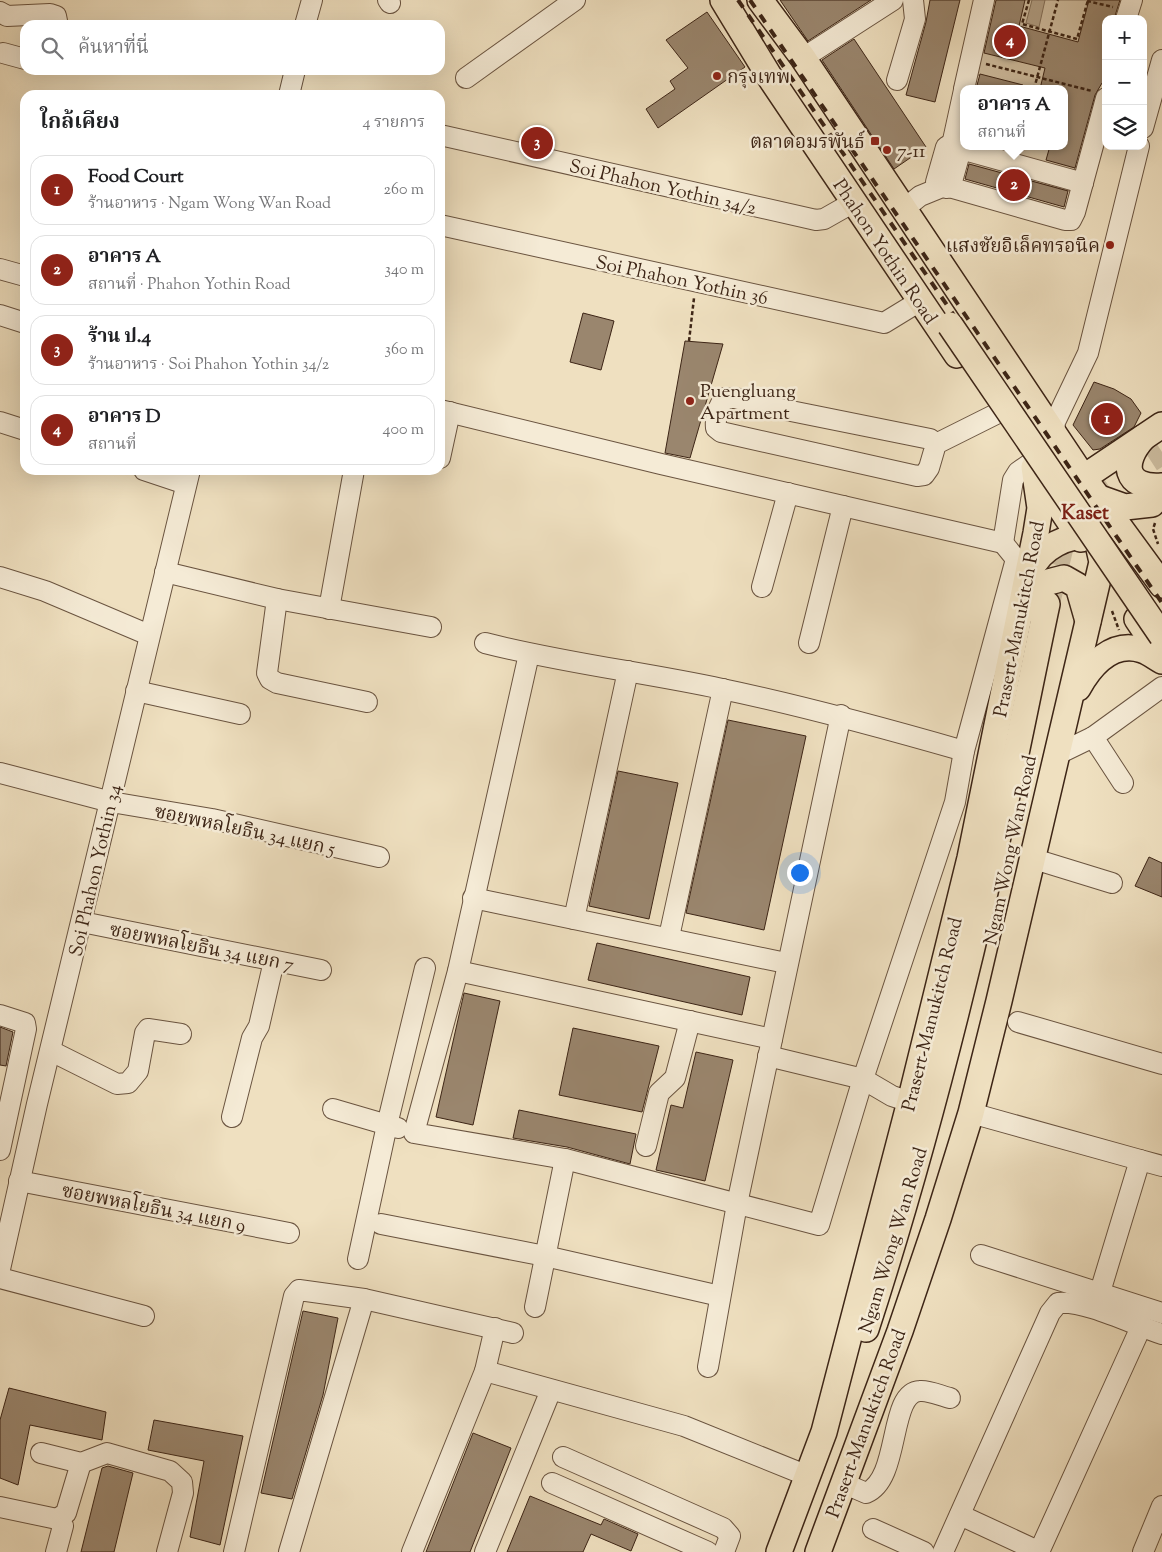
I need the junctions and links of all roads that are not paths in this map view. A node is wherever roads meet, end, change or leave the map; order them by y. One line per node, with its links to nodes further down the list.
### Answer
1 (312, 0): 10 (street)
2 (575, 0): 16 (street)
3 (724, 0): 30 (main road, Phahon Yothin Road); 38 (main road, Phahon Yothin Road)
4 (758, 0): 13 (main road, Phahon Yothin Road); 38 (main road, Phahon Yothin Road)
5 (893, 0): 13 (street)
6 (913, 0): 17 (street)
7 (984, 0): 18 (street)
8 (0, 12): 9 (street)
9 (57, 20)
10 (306, 20)
11 (3, 53): 12 (street)
12 (20, 58)
13 (803, 58): 31 (main road, Phahon Yothin Road)
14 (1162, 60): 21 (street)
15 (294, 75): 19 (street)
16 (466, 78)
17 (897, 80)
18 (965, 85)
19 (290, 90)
20 (1102, 95): 28 (street)
21 (1147, 114)
22 (960, 118): 24 (street)
23 (445, 136): 30 (street, Soi Phahon Yothin 34/2)
24 (956, 147): 25 (street); 29 (street)
25 (960, 148)
26 (967, 150): 28 (street)
27 (1138, 150): 44 (street)
28 (1084, 183): 29 (street)
29 (946, 187): 31 (street)
30 (854, 202): 35 (main road, Phahon Yothin Road)
31 (904, 209): 39 (main road, Phahon Yothin Road)
32 (445, 226): 35 (street, Soi Phahon Yothin 36)
33 (0, 269): 34 (street)
34 (20, 275)
35 (920, 301): 41 (main road, Phahon Yothin Road)
36 (0, 315): 37 (street)
37 (20, 321)
38 (956, 321): 66 (main road, Phahon Yothin Road); 72 (main road, Phahon Yothin Road, bridge)
39 (1028, 393): 41 (main road); 44 (main road, Phahon Yothin Road)
40 (445, 411): 52 (street)
41 (996, 414): 46 (street); 47 (main road, Phahon Yothin Road)
42 (0, 422): 43 (street)
43 (20, 428)
44 (1054, 433): 51 (main road, Phahon Yothin Road)
45 (1158, 441): 51 (main road); 53 (main road)
46 (936, 444): 46 (street)
47 (1032, 465): 51 (main road); 56 (street); 57 (main road, Prasert-Manukitch Road)
48 (175, 475): 50 (street)
49 (353, 475): 67 (street)
50 (188, 477): 60 (street, Soi Phahon Yothin 34)
51 (1078, 491): 53 (main road); 55 (main road, Phahon Yothin Road); 55 (main road); 57 (main road); 58 (main road, Phahon Yothin Road)
52 (788, 493): 54 (street); 64 (street)
53 (1158, 501): 58 (main road)
54 (843, 506): 56 (street); 75 (street)
55 (1088, 536): 58 (main road); 59 (main road, Phahon Yothin Road); 62 (main road)
56 (1002, 543): 89 (street)
57 (1032, 549): 62 (main road, Prasert-Manukitch Road)
58 (1145, 550): 63 (main road, Phahon Yothin Road)
59 (1101, 568): 69 (main road, Prasert-Manukitch Road); 78 (main road, Phahon Yothin Road)
60 (165, 572): 65 (street); 71 (street, Soi Phahon Yothin 34)
61 (0, 577): 71 (street)
62 (1027, 577): 68 (main road, Prasert-Manukitch Road)
63 (1162, 585)
64 (762, 587)
65 (277, 599): 67 (street); 85 (street)
66 (1162, 608)
67 (329, 609): 70 (street)
68 (1019, 622): 69 (main road); 116 (main road, Prasert-Manukitch Road)
69 (1088, 623): 84 (main road, Prasert-Manukitch Road)
70 (431, 627)
71 (149, 635): 83 (street, Soi Phahon Yothin 34)
72 (1162, 636)
73 (485, 642): 77 (street)
74 (1162, 642): 76 (main road)
75 (809, 643)
76 (1162, 649)
77 (530, 654): 80 (street); 97 (street)
78 (1162, 656)
79 (1162, 661): 84 (main road)
80 (628, 671): 82 (street); 98 (street)
81 (1162, 687): 88 (street)
82 (723, 689): 87 (street); 100 (street)
83 (136, 691): 86 (street); 93 (street, Soi Phahon Yothin 34)
84 (1070, 701): 90 (main road, Prasert-Manukitch Road)
85 (367, 702)
86 (240, 714)
87 (841, 715): 89 (street); 102 (street)
88 (1093, 737): 90 (street); 92 (street)
89 (964, 751): 115 (street)
90 (1058, 754): 95 (main road, Prasert-Manukitch Road)
91 (0, 773): 93 (street, ซอยพหลโยธิน 34 แยก 5)
92 (1123, 783)
93 (111, 802): 94 (street, ซอยพหลโยธิน 34 แยก 5); 99 (street, Soi Phahon Yothin 34)
94 (379, 858)
95 (1034, 859): 96 (street); 118 (main road, Prasert-Manukitch Road)
96 (1112, 883)
97 (473, 898): 98 (street); 105 (street)
98 (574, 919): 100 (street)
99 (82, 922): 101 (street, ซอยพหลโยธิน 34 แยก 7); 111 (street, Soi Phahon Yothin 34)
100 (669, 937): 102 (street)
101 (274, 961): 104 (street, ซอยพหลโยธิน 34 แยก 7); 119 (street)
102 (786, 963): 110 (street)
103 (425, 968): 120 (street)
104 (321, 970)
105 (458, 971): 107 (street); 121 (street)
106 (0, 1015): 113 (street)
107 (690, 1021): 110 (street); 122 (street)
108 (1018, 1022): 112 (street)
109 (182, 1034): 111 (street)
110 (770, 1047): 115 (street); 128 (street)
111 (51, 1051): 114 (street, Soi Phahon Yothin 34)
112 (1162, 1064)
113 (18, 1071): 114 (street); 123 (street)
114 (44, 1076): 127 (street, Soi Phahon Yothin 34)
115 (863, 1079): 116 (street); 128 (street)
116 (910, 1102): 149 (main road, Prasert-Manukitch Road)
117 (334, 1109): 120 (street)
118 (971, 1113): 125 (street); 150 (main road, Prasert-Manukitch Road)
119 (232, 1117)
120 (387, 1124): 121 (street); 134 (street)
121 (414, 1133): 124 (street)
122 (646, 1146)
123 (0, 1150)
124 (565, 1159): 128 (street); 133 (street)
125 (1140, 1160): 126 (street); 137 (street)
126 (1162, 1166)
127 (19, 1181): 130 (street, ซอยพหลโยธิน 34 แยก 9); 131 (street, Soi Phahon Yothin 34)
128 (737, 1204): 138 (street)
129 (381, 1224): 133 (street)
130 (289, 1233)
131 (2, 1246): 135 (street, Soi Phahon Yothin 34)
132 (981, 1255): 137 (street)
133 (545, 1256): 138 (street); 140 (street)
134 (358, 1258)
135 (0, 1270)
136 (0, 1278): 142 (street)
137 (1100, 1292): 141 (street)
138 (720, 1296): 145 (street)
139 (364, 1299): 146 (street); 164 (street); 165 (street)
140 (535, 1307)
141 (1162, 1313)
142 (144, 1316)
143 (1141, 1327): 144 (street); 159 (street); 174 (street)
144 (1162, 1334)
145 (708, 1367)
146 (485, 1371): 147 (street); 166 (street)
147 (551, 1390): 154 (street); 167 (street)
148 (950, 1398): 156 (street)
149 (824, 1432): 150 (main road, Ngam Wong Wan Road); 154 (main road, Prasert-Manukitch Road)
150 (860, 1439): 156 (main road, Prasert-Manukitch Road)
151 (41, 1453): 153 (street)
152 (562, 1457): 169 (street)
153 (81, 1463): 160 (street); 163 (street)
154 (808, 1476): 170 (main road, Prasert-Manukitch Road)
155 (552, 1483): 168 (street)
156 (843, 1483): 171 (main road, Prasert-Manukitch Road)
157 (1162, 1506): 175 (street)
158 (0, 1507): 160 (street)
159 (960, 1515): 173 (street); 174 (street)
160 (58, 1519): 162 (street)
161 (873, 1529): 172 (street)
162 (56, 1552)
163 (167, 1552)
164 (234, 1552)
165 (288, 1552)
166 (412, 1552)
167 (485, 1552)
168 (708, 1552)
169 (724, 1552)
170 (779, 1552)
171 (818, 1552)
172 (924, 1552)
173 (944, 1552)
174 (1040, 1552)
175 (1142, 1552)

